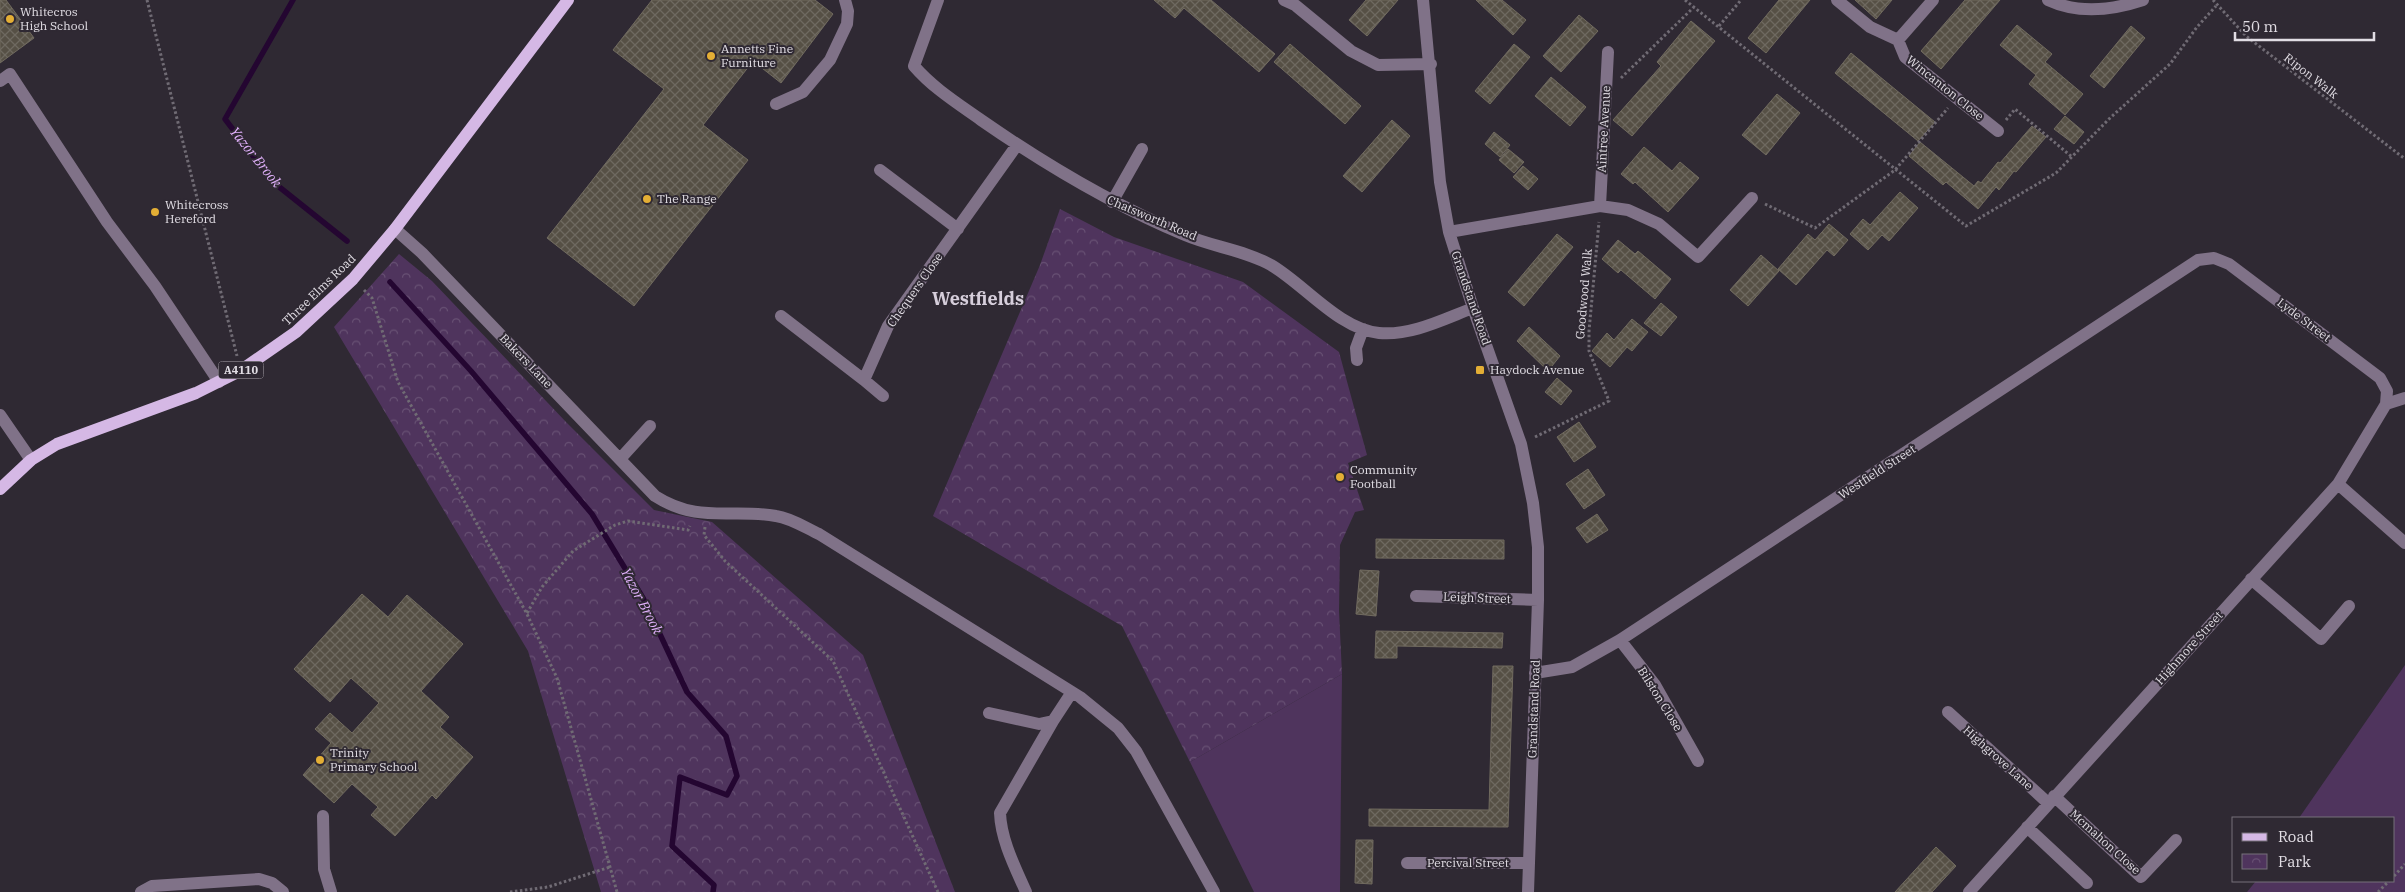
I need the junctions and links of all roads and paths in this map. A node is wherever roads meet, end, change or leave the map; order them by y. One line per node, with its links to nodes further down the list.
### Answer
1 (147, 0): 40 (path)
2 (568, 0): 31 (main road, Three Elms Road / A4110)
3 (845, 0): 21 (street)
4 (938, 0): 23 (street, Chatsworth Road)
5 (1284, 0): 17 (street)
6 (1423, 0): 17 (street, Grandstand Road)
7 (1741, 0): 14 (path)
8 (1837, 0): 15 (street)
9 (1933, 0): 15 (street)
10 (2048, 0): 11 (street)
11 (2143, 0)
12 (2213, 0): 26 (path, Ripon Walk)
13 (1694, 7): 19 (path)
14 (1719, 27)
15 (1898, 40): 20 (street, Wincanton Close)
16 (1608, 52): 19 (street, Aintree Avenue)
17 (1431, 64): 33 (street, Grandstand Road)
18 (0, 81): 42 (street)
19 (1606, 93): 30 (street, Aintree Avenue)
20 (1956, 98): 22 (street, Wincanton Close); 28 (path)
21 (776, 104)
22 (1998, 131): 25 (path)
23 (1017, 145): 29 (street, Chatsworth Road); 32 (street, Chequers Close)
24 (1142, 149): 29 (street)
25 (2072, 158)
26 (2405, 159)
27 (880, 170): 32 (street)
28 (1752, 198): 30 (street)
29 (1112, 202): 38 (street, Chatsworth Road)
30 (1600, 206): 33 (street); 49 (path, Goodwood Walk)
31 (395, 229): 35 (main road, Three Elms Road / A4110); 50 (street, Bakers Lane)
32 (958, 229): 41 (street, Chequers Close)
33 (1449, 232): 36 (street, Grandstand Road)
34 (2214, 258): 43 (street, Lyde Street); 61 (street, Westfield Street)
35 (353, 279): 40 (main road, Three Elms Road / A4110); 60 (path)
36 (1473, 308): 38 (street, Chatsworth Road); 49 (street, Grandstand Road)
37 (780, 316): 41 (street)
38 (1363, 329): 39 (street)
39 (1357, 360)
40 (240, 371): 42 (main road, Three Elms Road / A4110)
41 (864, 380): 44 (street)
42 (219, 382): 51 (main road, Three Elms Road / A4110)
43 (2387, 391): 46 (street, Highmore Street)
44 (883, 396)
45 (2405, 398): 46 (street)
46 (2386, 404): 52 (street, Highmore Street)
47 (0, 415): 51 (street)
48 (650, 426): 50 (street)
49 (1521, 444): 58 (street, Grandstand Road)
50 (620, 458): 54 (street, Bakers Lane)
51 (31, 460): 53 (main road, Three Elms Road / A4110)
52 (2338, 484): 55 (street); 56 (street, Highmore Street)
53 (0, 489)
54 (700, 513): 60 (path); 63 (street, Bakers Lane); 85 (path)
55 (2405, 543)
56 (2252, 578): 59 (street); 68 (street, Highmore Street)
57 (1416, 596): 58 (street, Leigh Street)
58 (1538, 600): 62 (street, Grandstand Road)
59 (2349, 606)
60 (527, 614): 75 (path)
61 (1620, 640): 62 (street, Westfield Street); 67 (street, Bilston Close)
62 (1535, 673): 73 (street, Grandstand Road)
63 (1072, 692): 66 (street); 87 (street, Bakers Lane)
64 (1948, 712): 68 (street, Highgrove Lane)
65 (990, 713): 66 (street)
66 (1053, 721): 86 (street)
67 (1698, 761)
68 (2051, 800): 70 (street, Highmore Street); 71 (street, Mcmahon Close)
69 (323, 816): 82 (street)
70 (2027, 827): 78 (street); 79 (street, Highmore Street)
71 (2176, 840)
72 (1407, 862): 73 (street, Percival Street)
73 (1529, 864): 88 (street, Grandstand Road)
74 (2405, 864): 76 (path)
75 (610, 867): 83 (path); 84 (path)
76 (2395, 875)
77 (2388, 882): 89 (path)
78 (2087, 883)
79 (1972, 891)
80 (141, 892): 81 (street)
81 (283, 892)
82 (332, 892)
83 (510, 892)
84 (617, 892)
85 (938, 892)
86 (1026, 892)
87 (1214, 892)
88 (1528, 892)
89 (2378, 892)

